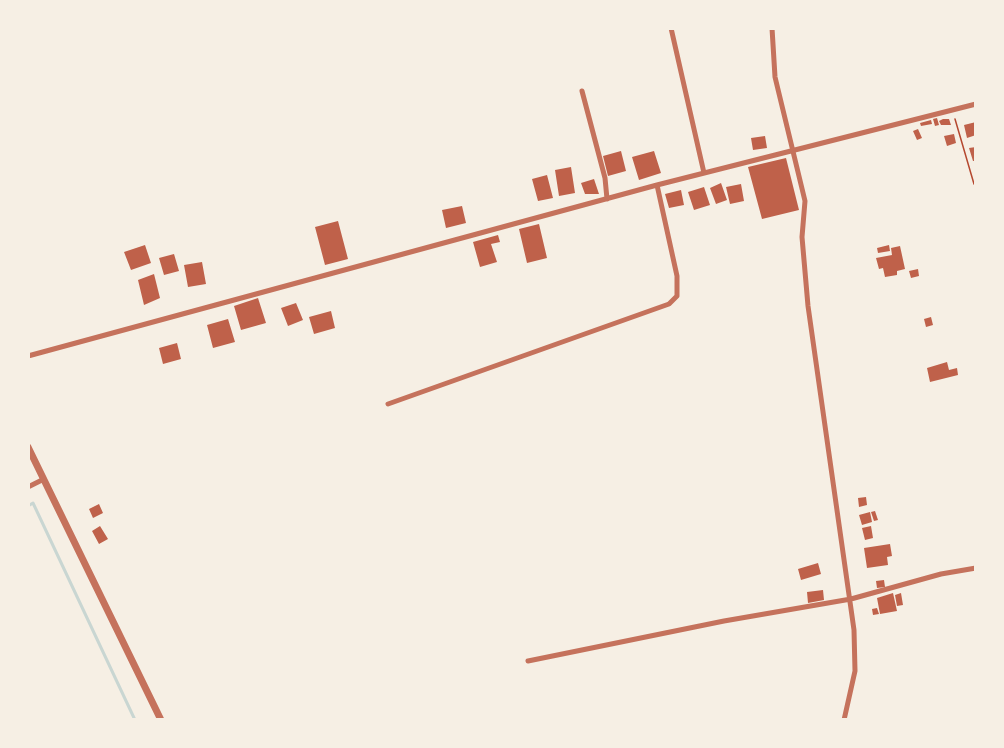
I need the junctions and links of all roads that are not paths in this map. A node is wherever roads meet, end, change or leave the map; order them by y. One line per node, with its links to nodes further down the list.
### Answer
1 (671, 28): 6 (street)
2 (772, 28): 5 (street)
3 (582, 91): 8 (street)
4 (975, 104): 5 (street)
5 (791, 151): 6 (street); 15 (street)
6 (704, 173): 7 (street)
7 (657, 185): 8 (street); 10 (street)
8 (607, 199): 9 (street)
9 (28, 356)
10 (388, 404)
11 (28, 447): 12 (street)
12 (44, 479): 13 (street); 17 (street)
13 (28, 487)
14 (975, 568): 15 (street)
15 (851, 599): 16 (street); 18 (street)
16 (528, 661)
17 (160, 720)
18 (844, 720)

